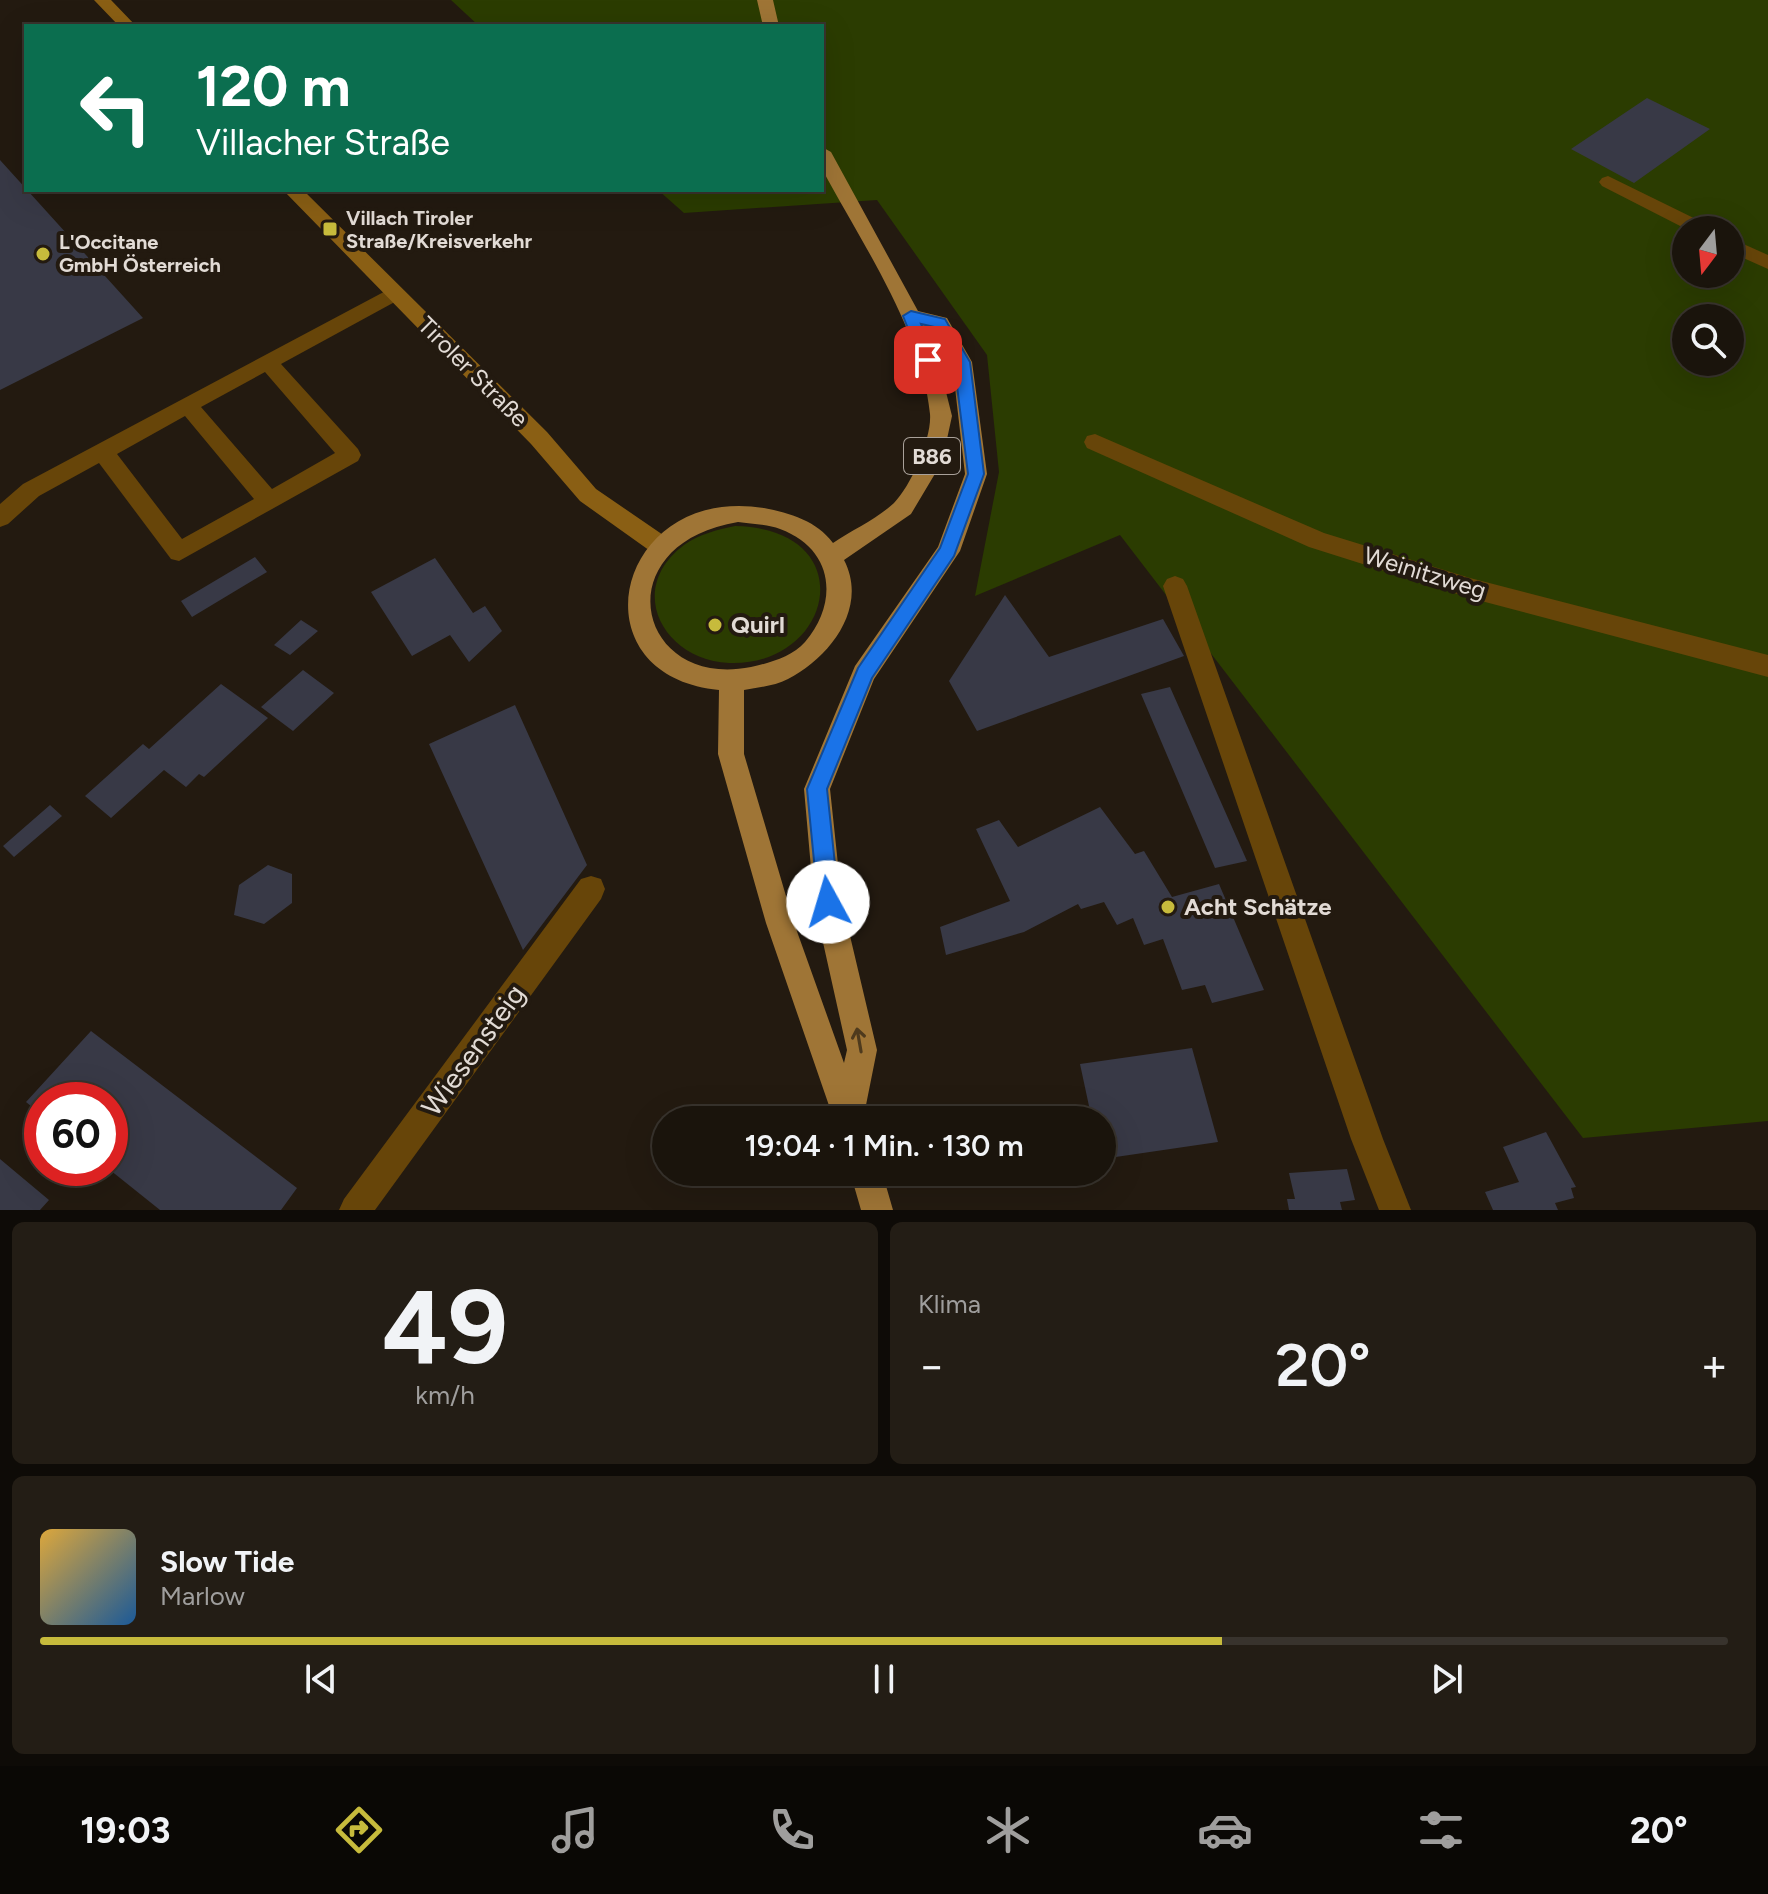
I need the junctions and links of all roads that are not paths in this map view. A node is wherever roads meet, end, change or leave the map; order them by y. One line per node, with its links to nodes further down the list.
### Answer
1 (102, 0): 3 (main road)
2 (765, 0): 4 (main road)
3 (126, 24)
4 (771, 24)
5 (826, 159): 12 (main road, B86)
6 (1608, 182): 8 (street)
7 (294, 192): 11 (main road, Tiroler Straße)
8 (1675, 216)
9 (1744, 251): 10 (street)
10 (1768, 263)
11 (395, 293): 13 (street); 19 (main road, Tiroler Straße)
12 (911, 316): 20 (main road, B86); 26 (main road, B86, one-way to 12)
13 (269, 363): 14 (street); 17 (street)
14 (188, 406): 16 (street); 17 (street)
15 (1095, 442): 22 (street, Weinitzweg)
16 (103, 452): 17 (street); 18 (street)
17 (269, 501)
18 (0, 518)
19 (661, 546): 20 (main road); 23 (main road)
20 (832, 556): 23 (main road)
21 (1175, 586): 30 (street)
22 (1768, 666)
23 (732, 681): 25 (main road, B86)
24 (591, 889): 28 (street, Wiesensteig)
25 (845, 1106)
26 (851, 1106)
27 (870, 1186): 29 (main road)
28 (355, 1210)
29 (877, 1210)
30 (1395, 1210)

